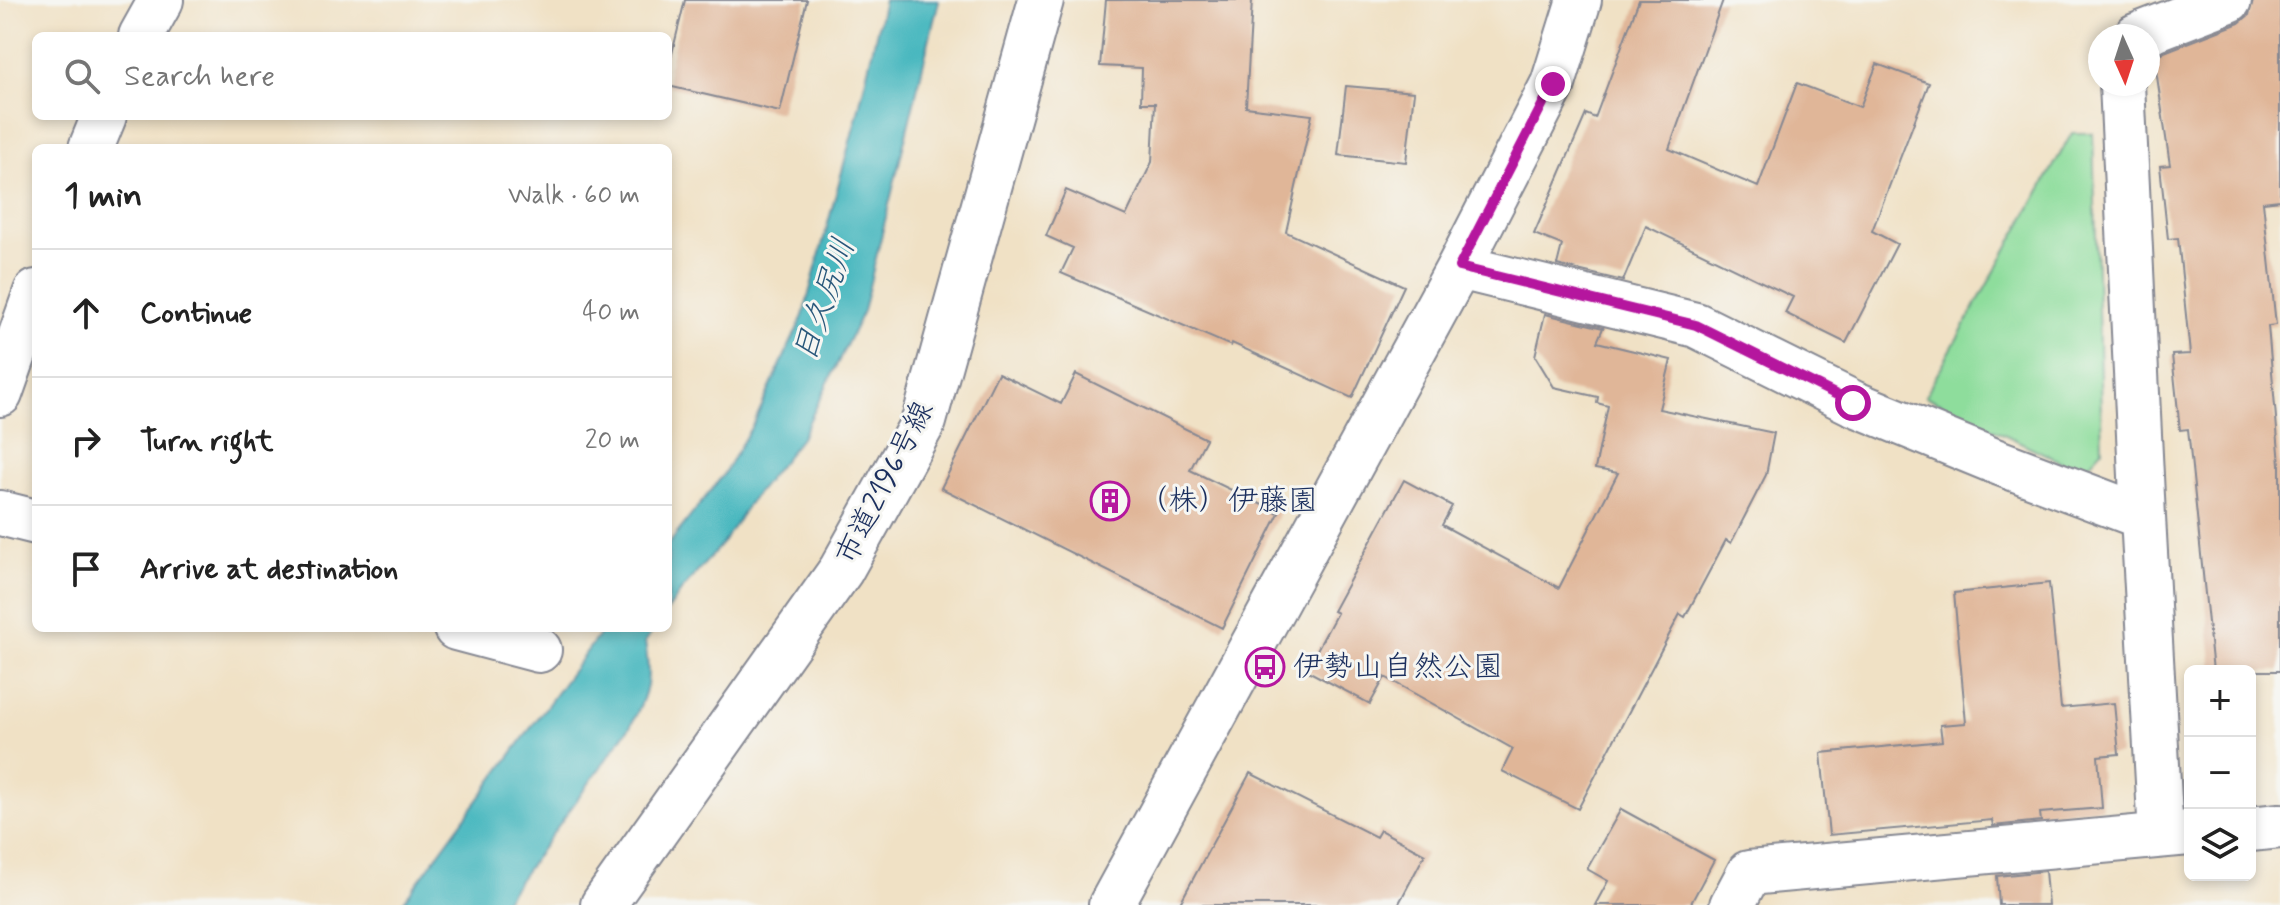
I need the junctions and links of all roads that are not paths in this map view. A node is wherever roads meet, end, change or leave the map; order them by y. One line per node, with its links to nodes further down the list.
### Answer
1 (161, 0): 6 (street)
2 (1041, 0): 21 (street, 市道2196号線)
3 (1579, 0): 10 (street)
4 (2229, 0): 5 (street)
5 (2160, 27)
6 (143, 32)
7 (2123, 96): 14 (street)
8 (102, 120): 9 (street)
9 (93, 144)
10 (1459, 267): 14 (street); 22 (street)
11 (22, 300): 12 (street)
12 (0, 394)
13 (0, 513): 15 (street)
14 (2143, 517): 20 (street)
15 (32, 521)
16 (471, 632): 17 (street)
17 (539, 650)
18 (2280, 826): 19 (street)
19 (2256, 828)
20 (2176, 834): 23 (street)
21 (603, 905)
22 (1111, 905)
23 (1732, 905)

